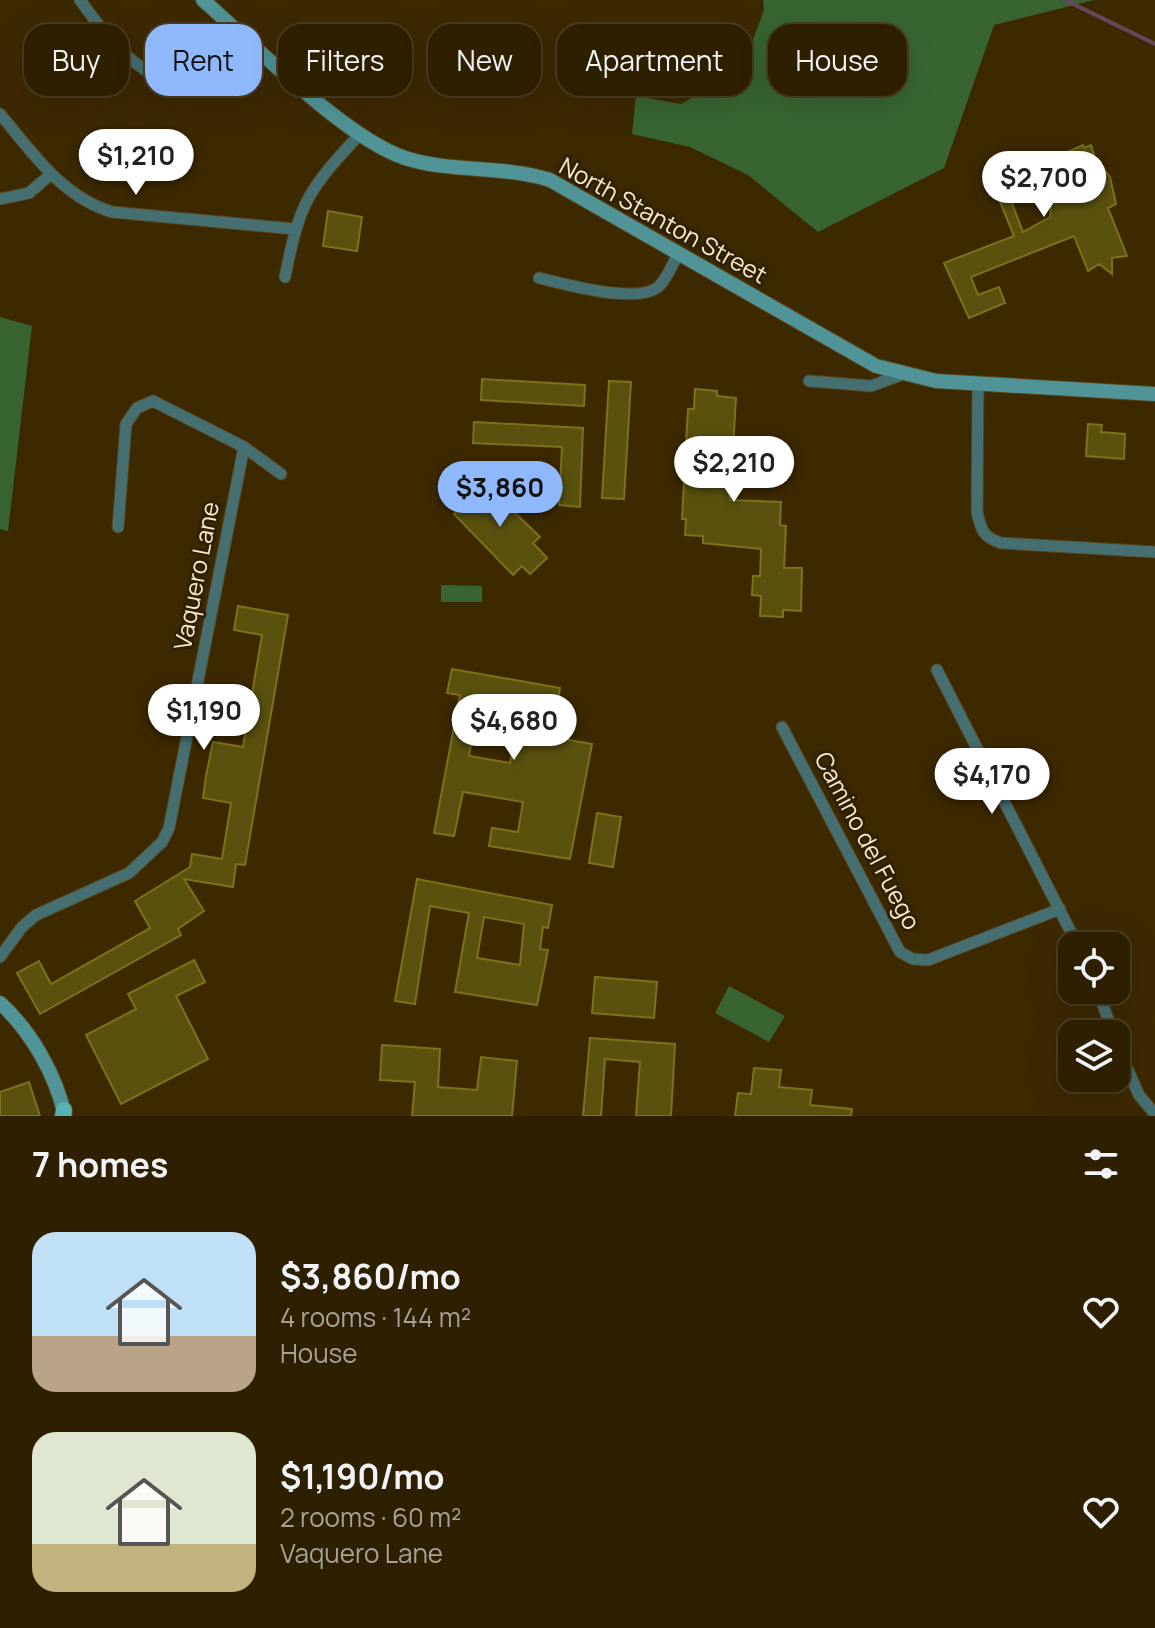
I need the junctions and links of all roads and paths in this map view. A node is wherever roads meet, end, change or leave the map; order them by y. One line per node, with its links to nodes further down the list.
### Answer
1 (80, 0): 5 (street)
2 (203, 0): 3 (street, North Stanton Street)
3 (230, 24)
4 (262, 52): 7 (street, North Stanton Street)
5 (145, 69)
6 (0, 114): 8 (street)
7 (360, 134): 10 (street); 11 (street, North Stanton Street)
8 (51, 174): 9 (street); 10 (street)
9 (0, 199)
10 (295, 229): 12 (street)
11 (679, 252): 13 (street); 14 (street, North Stanton Street)
12 (285, 277)
13 (539, 278)
14 (901, 375): 15 (street, North Stanton Street); 16 (street, North Stanton Street)
15 (809, 381)
16 (978, 383): 17 (street, North Stanton Street); 21 (street)
17 (1155, 394)
18 (244, 447): 19 (street); 20 (street); 26 (street, Vaquero Lane)
19 (281, 474)
20 (118, 527)
21 (1155, 552)
22 (937, 670): 24 (street)
23 (782, 727): 24 (street, Camino del Fuego)
24 (1060, 909): 25 (street)
25 (1071, 932)
26 (0, 957)
27 (0, 1003): 29 (street)
28 (1130, 1075): 30 (street)
29 (64, 1114)
30 (1155, 1114)

